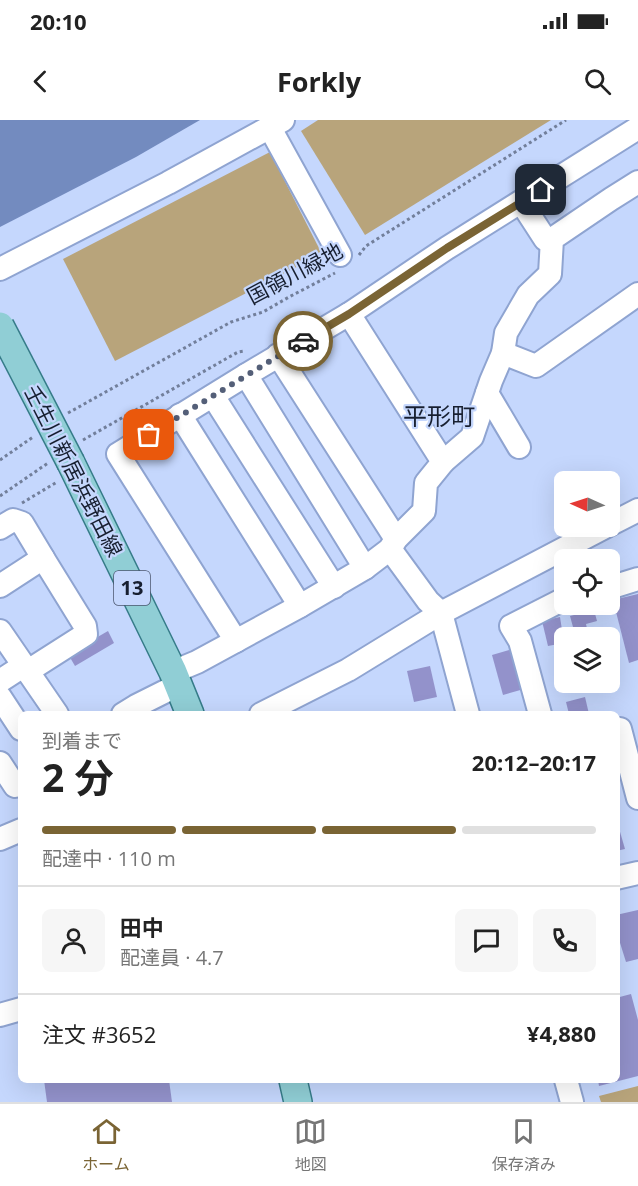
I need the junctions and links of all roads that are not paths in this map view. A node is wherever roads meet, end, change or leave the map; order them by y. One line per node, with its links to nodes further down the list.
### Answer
1 (277, 124): 6 (street); 7 (street)
2 (638, 128): 4 (street)
3 (638, 182): 5 (street)
4 (521, 202): 5 (street); 9 (street)
5 (552, 239): 11 (street)
6 (345, 262)
7 (0, 269)
8 (638, 294): 11 (street)
9 (349, 314): 12 (street); 18 (street)
10 (0, 326): 36 (main road, 壬生川新居浜野田線 / 13, bridge)
11 (503, 353): 14 (street)
12 (278, 355): 13 (street); 23 (street)
13 (246, 375): 15 (street); 25 (street)
14 (487, 393): 17 (street); 18 (street)
15 (213, 396): 16 (street); 29 (street)
16 (180, 415): 31 (street); 34 (street)
17 (519, 447)
18 (443, 462): 23 (street)
19 (638, 510): 20 (street)
20 (620, 520)
21 (0, 528): 24 (street)
22 (587, 537): 32 (street)
23 (393, 544): 25 (street); 32 (street)
24 (43, 558): 28 (street); 35 (street)
25 (365, 568): 29 (street)
26 (638, 579): 27 (street)
27 (620, 585)
28 (0, 586)
29 (334, 587): 31 (street)
30 (554, 604): 44 (street)
31 (300, 606): 34 (street)
32 (441, 613): 42 (street); 43 (street)
33 (0, 631): 35 (street)
34 (236, 641): 36 (street)
35 (26, 668): 37 (street); 39 (street)
36 (176, 679): 40 (street); 41 (main road, 壬生川新居浜野田線 / 13)
37 (0, 681)
38 (0, 697): 45 (street)
39 (55, 711)
40 (128, 711)
41 (189, 711)
42 (267, 711)
43 (467, 711)
44 (539, 711)
45 (18, 724)
46 (620, 729): 49 (street)
47 (0, 763): 48 (street)
48 (12, 788)
49 (638, 798)
50 (18, 831): 51 (street)
51 (0, 839)
52 (638, 873): 53 (street)
53 (620, 877)
54 (18, 1010): 55 (street)
55 (0, 1015)
56 (294, 1083): 58 (main road)
57 (567, 1083): 59 (street)
58 (298, 1102)
59 (572, 1102)

